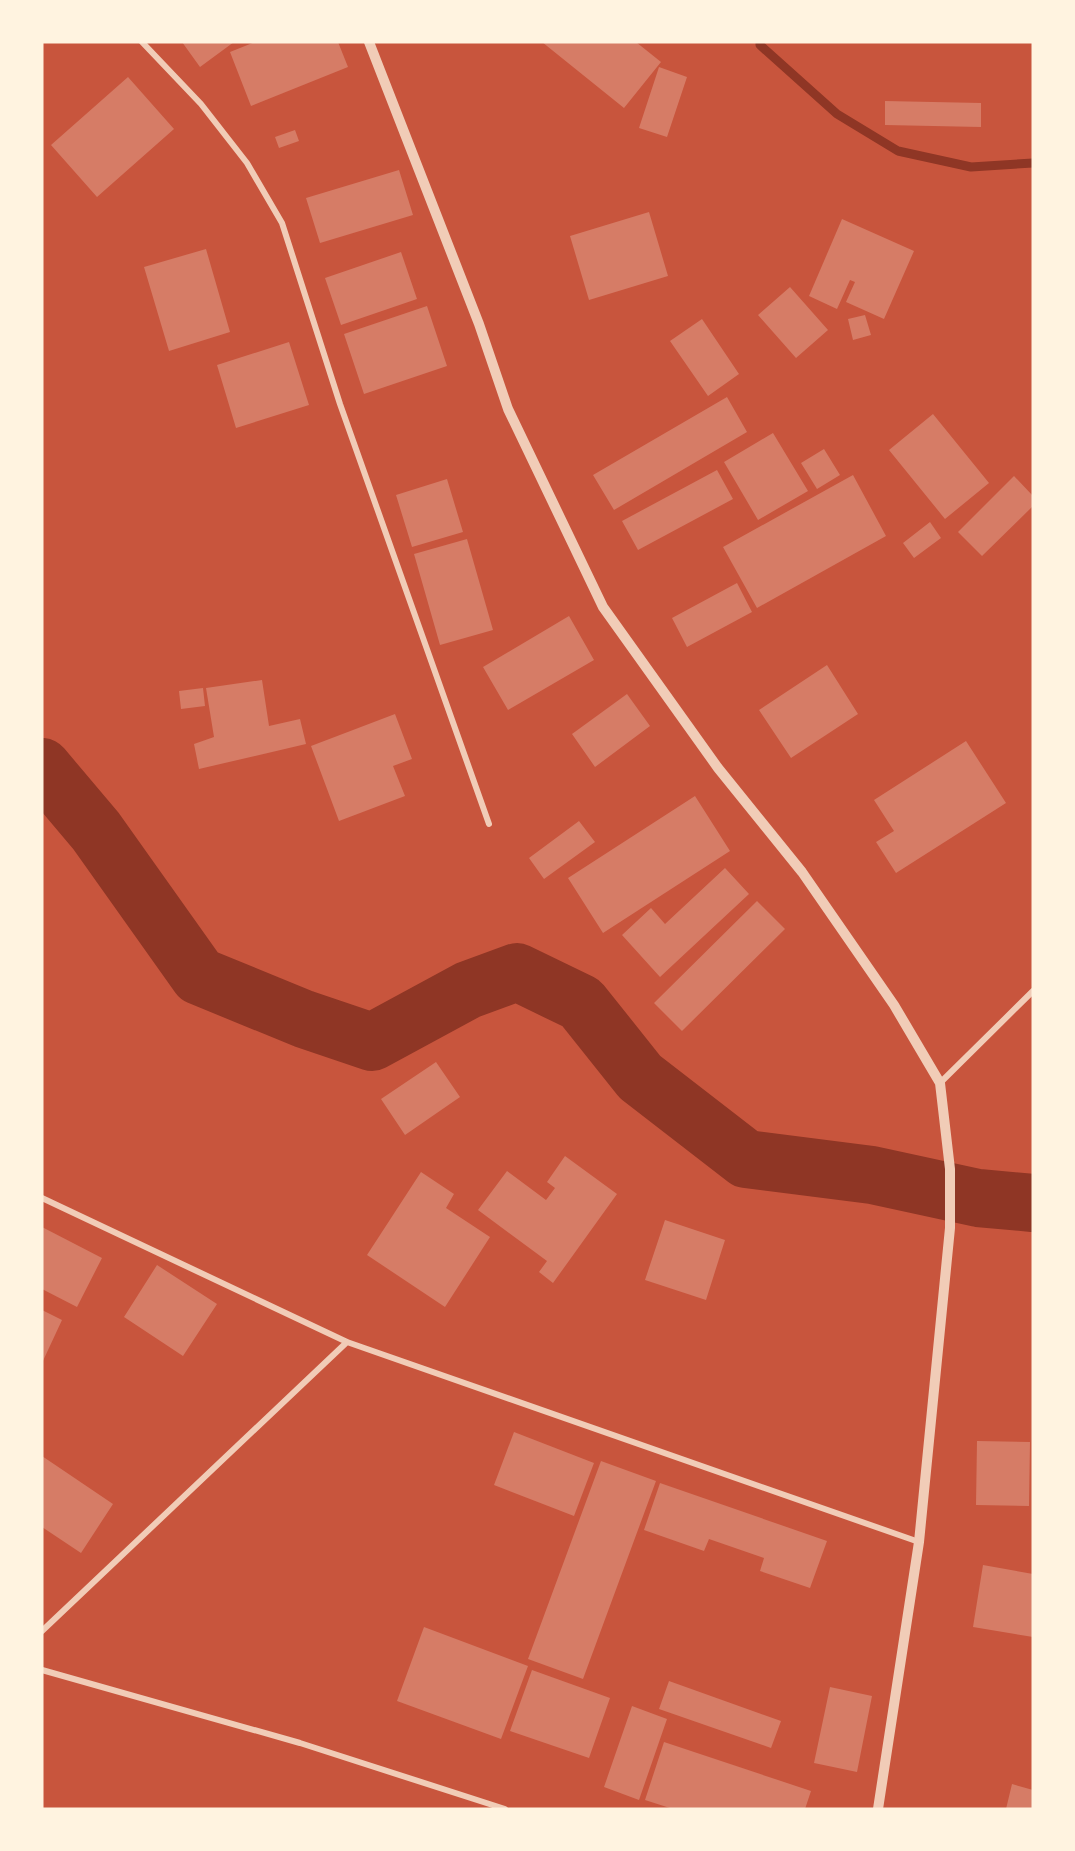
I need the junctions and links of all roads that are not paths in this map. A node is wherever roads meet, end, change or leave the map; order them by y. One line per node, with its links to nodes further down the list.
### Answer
1 (142, 42): 3 (street)
2 (369, 42): 5 (street)
3 (489, 824)
4 (1033, 991): 5 (street)
5 (940, 1083): 8 (street)
6 (42, 1198): 7 (street)
7 (347, 1342): 8 (street); 9 (street)
8 (919, 1542): 12 (street)
9 (42, 1631)
10 (42, 1670): 11 (street)
11 (505, 1809)
12 (878, 1809)

